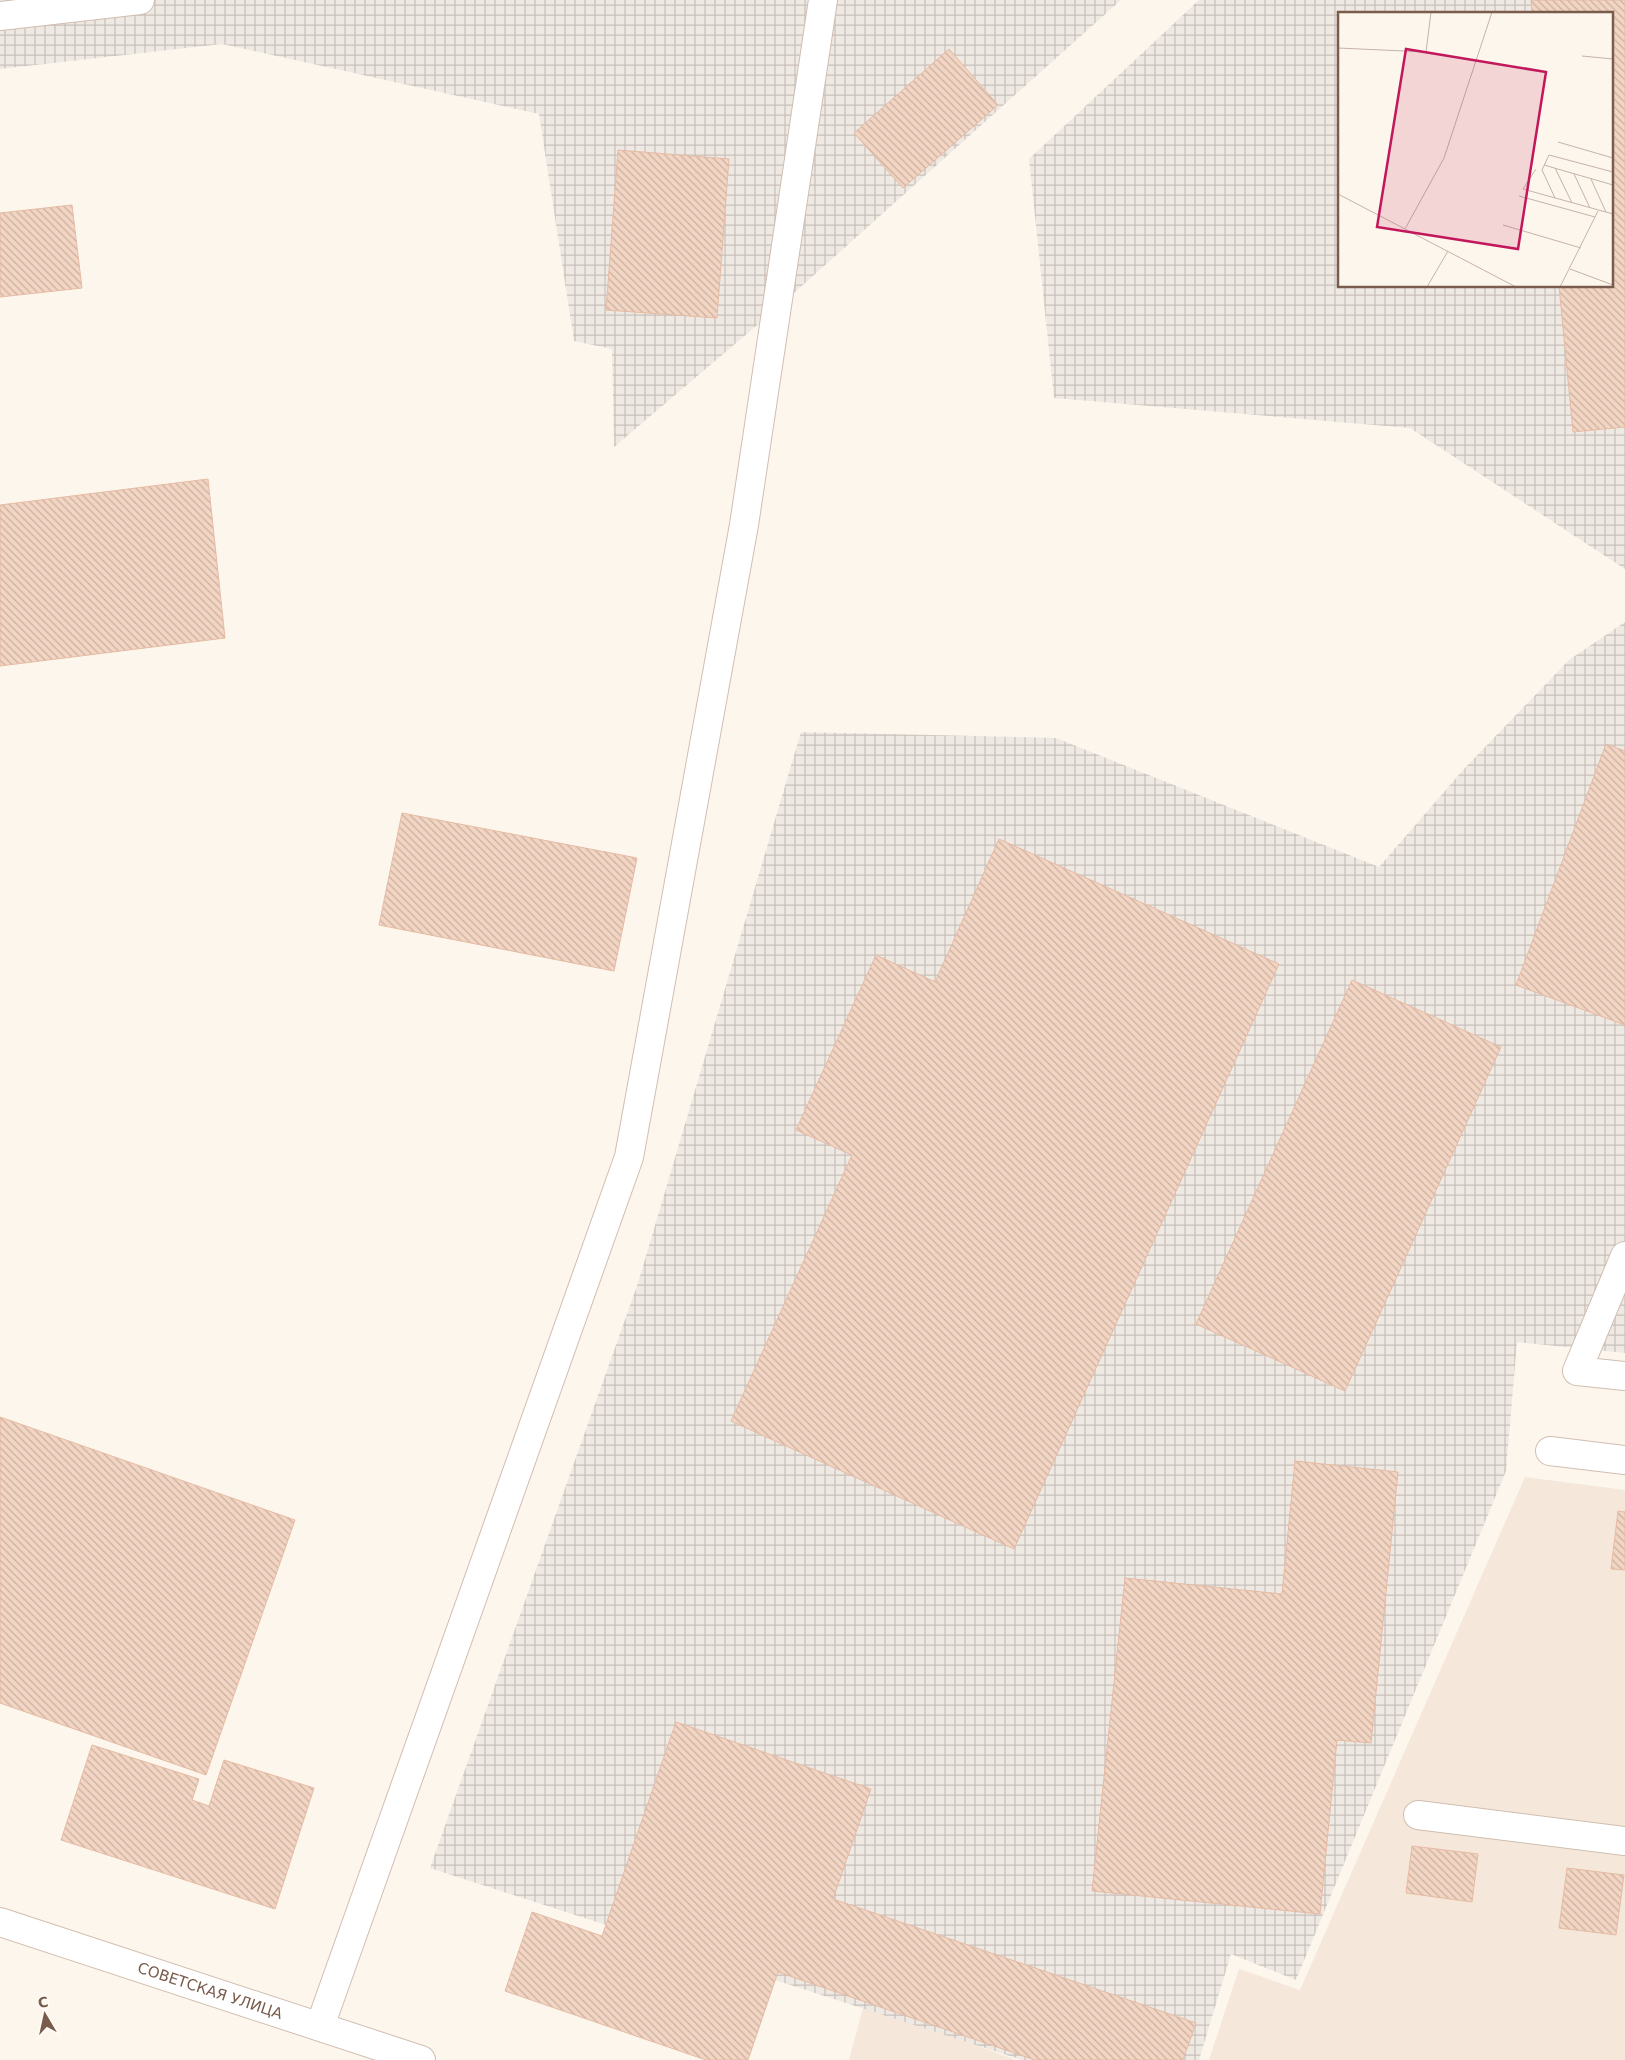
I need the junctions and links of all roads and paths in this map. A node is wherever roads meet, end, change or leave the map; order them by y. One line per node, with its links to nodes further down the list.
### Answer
1 (140, 0): 3 (street)
2 (823, 0): 11 (street)
3 (0, 16)
4 (1625, 1256): 5 (street)
5 (1625, 1376)
6 (1550, 1451): 7 (street)
7 (1625, 1460)
8 (1418, 1815): 9 (street)
9 (1625, 1841)
10 (0, 1922): 11 (street, СОВЕТСКАЯ УЛИЦА)
11 (320, 2026): 12 (street, СОВЕТСКАЯ УЛИЦА)
12 (422, 2060)

